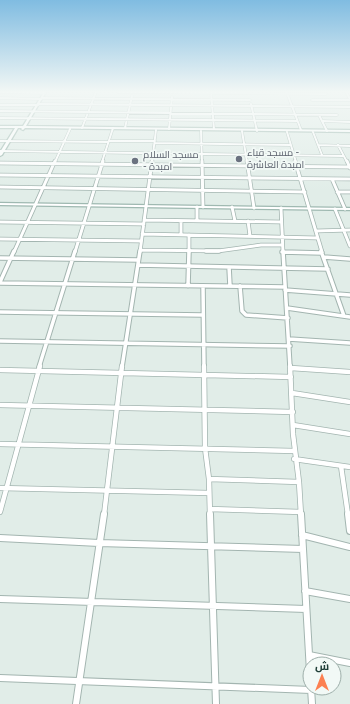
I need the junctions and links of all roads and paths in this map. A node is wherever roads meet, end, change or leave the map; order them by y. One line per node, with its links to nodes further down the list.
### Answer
1 (26, 125): 11 (main road)
2 (83, 125): 12 (street)
3 (126, 125): 13 (street)
4 (169, 125): 17 (street)
5 (214, 125): 18 (street)
6 (255, 125): 21 (street)
7 (299, 125): 22 (street)
8 (324, 125): 24 (street)
9 (0, 128): 10 (main road)
10 (17, 128): 11 (main road); 29 (main road)
11 (24, 128): 12 (main road); 14 (main road)
12 (82, 128): 15 (main road)
13 (125, 128): 15 (main road); 16 (main road)
14 (70, 129): 15 (main road); 30 (street)
15 (113, 129): 16 (main road); 31 (street)
16 (139, 129): 17 (main road); 19 (main road)
17 (169, 129): 18 (main road)
18 (214, 129): 21 (main road)
19 (156, 130): 20 (main road); 32 (street)
20 (201, 130): 23 (main road); 33 (street)
21 (257, 130): 22 (main road); 23 (main road); 25 (main road)
22 (301, 130): 24 (main road)
23 (242, 131): 34 (street)
24 (327, 131): 27 (main road)
25 (287, 132): 26 (main road); 35 (street)
26 (313, 132): 27 (main road); 36 (street)
27 (350, 132)
28 (0, 141): 29 (street)
29 (9, 141): 30 (street); 39 (main road)
30 (64, 142): 31 (street); 40 (street)
31 (108, 142): 32 (street); 41 (street)
32 (155, 142): 33 (street); 42 (street)
33 (202, 144): 34 (street); 43 (street)
34 (244, 144): 35 (street); 44 (street)
35 (291, 145): 46 (street)
36 (318, 145): 37 (street); 47 (street)
37 (338, 146): 38 (street); 48 (street)
38 (350, 146)
39 (1, 151): 40 (street); 45 (main road)
40 (60, 152): 41 (street); 50 (street)
41 (105, 153): 42 (street); 51 (street)
42 (154, 154): 43 (street); 52 (street)
43 (202, 154): 44 (street); 53 (street)
44 (246, 154): 46 (street); 54 (street)
45 (0, 155)
46 (294, 155): 47 (street); 55 (street)
47 (322, 156): 48 (street)
48 (343, 156): 56 (street)
49 (0, 163): 50 (street)
50 (54, 163): 51 (street); 58 (street)
51 (101, 164): 52 (street); 59 (street)
52 (152, 165): 53 (street); 60 (street)
53 (202, 165): 54 (street); 61 (street)
54 (248, 166): 55 (street); 62 (street)
55 (298, 167): 56 (street); 63 (street)
56 (350, 168)
57 (0, 175): 58 (street)
58 (49, 175): 59 (street); 67 (street)
59 (98, 176): 60 (street); 68 (street)
60 (150, 177): 61 (street); 69 (street)
61 (202, 178): 62 (street); 70 (street)
62 (250, 178): 63 (street); 71 (street)
63 (301, 179): 64 (street); 72 (street)
64 (332, 179): 65 (street); 73 (street)
65 (350, 179)
66 (0, 187): 67 (street)
67 (43, 188): 68 (street); 76 (street)
68 (94, 189): 69 (street); 77 (street)
69 (149, 189): 70 (street); 78 (street)
70 (202, 190): 71 (street); 80 (street)
71 (251, 191): 72 (street); 82 (street)
72 (305, 192): 84 (street)
73 (337, 192): 74 (street); 86 (street)
74 (350, 192)
75 (0, 204): 76 (main road)
76 (35, 205): 77 (main road); 92 (street)
77 (89, 205): 78 (main road); 96 (street)
78 (146, 206): 79 (main road); 93 (street)
79 (197, 207): 80 (main road); 89 (street)
80 (203, 207): 81 (main road)
81 (232, 208): 82 (main road); 90 (street)
82 (254, 208): 83 (main road)
83 (281, 208): 84 (main road); 95 (street)
84 (310, 209): 85 (main road); 97 (street)
85 (335, 209): 86 (main road); 98 (street)
86 (345, 209): 87 (main road)
87 (350, 209)
88 (182, 221): 89 (street); 93 (street); 101 (street)
89 (197, 221): 90 (street)
90 (234, 221): 94 (street)
91 (0, 222): 92 (street)
92 (27, 222): 96 (street); 107 (street)
93 (144, 222): 96 (street); 100 (street)
94 (248, 222): 95 (street); 103 (street)
95 (281, 222): 104 (street)
96 (83, 223): 108 (street)
97 (316, 230): 98 (street); 105 (street)
98 (344, 230): 99 (street); 111 (street)
99 (350, 230)
100 (142, 234): 101 (street); 109 (street)
101 (181, 234): 102 (street)
102 (189, 235): 103 (street); 113 (street)
103 (250, 236): 104 (street)
104 (282, 236): 105 (street); 110 (street)
105 (318, 238): 115 (street)
106 (0, 239): 107 (street)
107 (20, 239): 108 (street); 118 (street)
108 (78, 240): 109 (street); 120 (street)
109 (141, 241): 112 (street)
110 (282, 245): 113 (street); 114 (street)
111 (350, 246)
112 (140, 250): 113 (street); 121 (street)
113 (188, 250): 122 (street)
114 (282, 252): 115 (street); 124 (street)
115 (322, 253): 116 (street)
116 (324, 257): 119 (street); 125 (street)
117 (0, 258): 118 (street)
118 (11, 259): 120 (street); 126 (street)
119 (350, 259)
120 (73, 260): 121 (street); 127 (street)
121 (138, 263): 122 (street); 128 (street)
122 (189, 266): 123 (street); 129 (street)
123 (229, 267): 124 (street); 131 (street)
124 (283, 267): 125 (street); 133 (street)
125 (328, 269): 134 (street)
126 (0, 283): 127 (street)
127 (65, 284): 128 (street); 138 (street)
128 (134, 285): 129 (street); 139 (street)
129 (188, 286): 130 (street)
130 (202, 286): 131 (street); 140 (street)
131 (230, 286): 132 (street)
132 (240, 286): 133 (street); 143 (street)
133 (285, 289): 134 (street); 136 (street)
134 (336, 294): 135 (street); 141 (street)
135 (350, 295)
136 (287, 308): 141 (street); 143 (street)
137 (0, 312): 138 (street)
138 (56, 313): 139 (street); 146 (street)
139 (130, 314): 140 (street); 147 (street)
140 (202, 315): 149 (street)
141 (344, 316): 142 (street)
142 (350, 317)
143 (288, 318): 144 (street)
144 (289, 339): 148 (street); 150 (street)
145 (0, 341): 146 (street)
146 (47, 342): 147 (street); 153 (street)
147 (126, 344): 149 (street); 155 (street)
148 (350, 344)
149 (204, 345): 150 (street); 156 (street)
150 (290, 346): 151 (street)
151 (291, 368): 154 (street); 157 (street)
152 (0, 370): 153 (street)
153 (38, 371): 155 (street); 161 (street)
154 (350, 372)
155 (121, 373): 156 (street); 162 (street)
156 (204, 376): 157 (street); 163 (street)
157 (291, 378): 158 (street)
158 (292, 393): 159 (street); 164 (street)
159 (350, 402)
160 (0, 405): 161 (street)
161 (28, 406): 162 (street); 168 (street)
162 (116, 408): 163 (street); 169 (street)
163 (204, 410): 164 (street); 170 (street)
164 (293, 412): 165 (street)
165 (293, 425): 166 (street); 171 (street)
166 (350, 434)
167 (0, 444): 168 (street)
168 (17, 444): 169 (street); 178 (street)
169 (112, 446): 170 (street); 179 (street)
170 (205, 448): 171 (street); 175 (street)
171 (294, 451): 172 (street)
172 (294, 459): 173 (street); 176 (street)
173 (341, 466): 174 (street); 181 (street)
174 (350, 468)
175 (209, 479): 176 (street); 180 (street)
176 (299, 482): 184 (street)
177 (0, 488): 178 (street)
178 (7, 488): 179 (street); 183 (street)
179 (107, 491): 180 (street); 188 (street)
180 (209, 494): 182 (street)
181 (348, 503): 185 (street)
182 (210, 509): 184 (street); 189 (street)
183 (0, 512)
184 (301, 512): 186 (street)
185 (350, 531)
186 (302, 536): 190 (street); 191 (street)
187 (0, 538): 188 (street)
188 (99, 543): 189 (street); 195 (street)
189 (211, 547): 191 (street); 196 (street)
190 (350, 547)
191 (303, 549): 192 (street)
192 (306, 591): 194 (street); 197 (street)
193 (0, 599): 195 (street)
194 (350, 599)
195 (91, 603): 196 (street); 201 (street)
196 (213, 606): 197 (street); 202 (street)
197 (306, 609): 198 (street)
198 (309, 655): 199 (street)
199 (350, 663)
200 (0, 678): 201 (street)
201 (80, 682): 202 (street); 204 (street)
202 (215, 686): 203 (street); 205 (street)
203 (302, 689)
204 (76, 704)
205 (216, 704)

